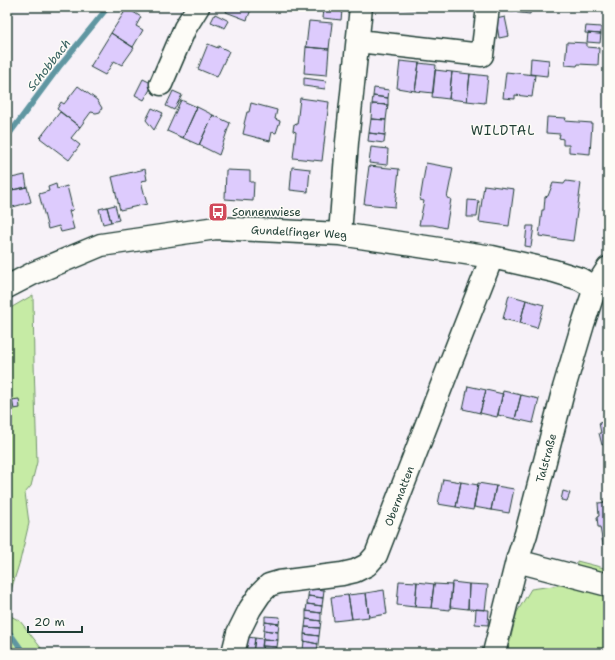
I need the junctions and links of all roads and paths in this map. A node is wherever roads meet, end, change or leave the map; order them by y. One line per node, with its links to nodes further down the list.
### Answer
1 (198, 7): 5 (street)
2 (361, 7): 4 (street)
3 (488, 7): 4 (street)
4 (358, 41): 6 (street)
5 (160, 84)
6 (340, 234): 7 (street, Gundelfinger Weg); 9 (street, Gundelfinger Weg)
7 (492, 257): 10 (street, Gundelfinger Weg); 13 (street, Obermatten)
8 (608, 268): 10 (street, Talstraße)
9 (7, 287)
10 (595, 288): 11 (street, Talstraße)
11 (517, 561): 12 (street); 14 (street, Talstraße)
12 (608, 585)
13 (233, 653)
14 (494, 653)

